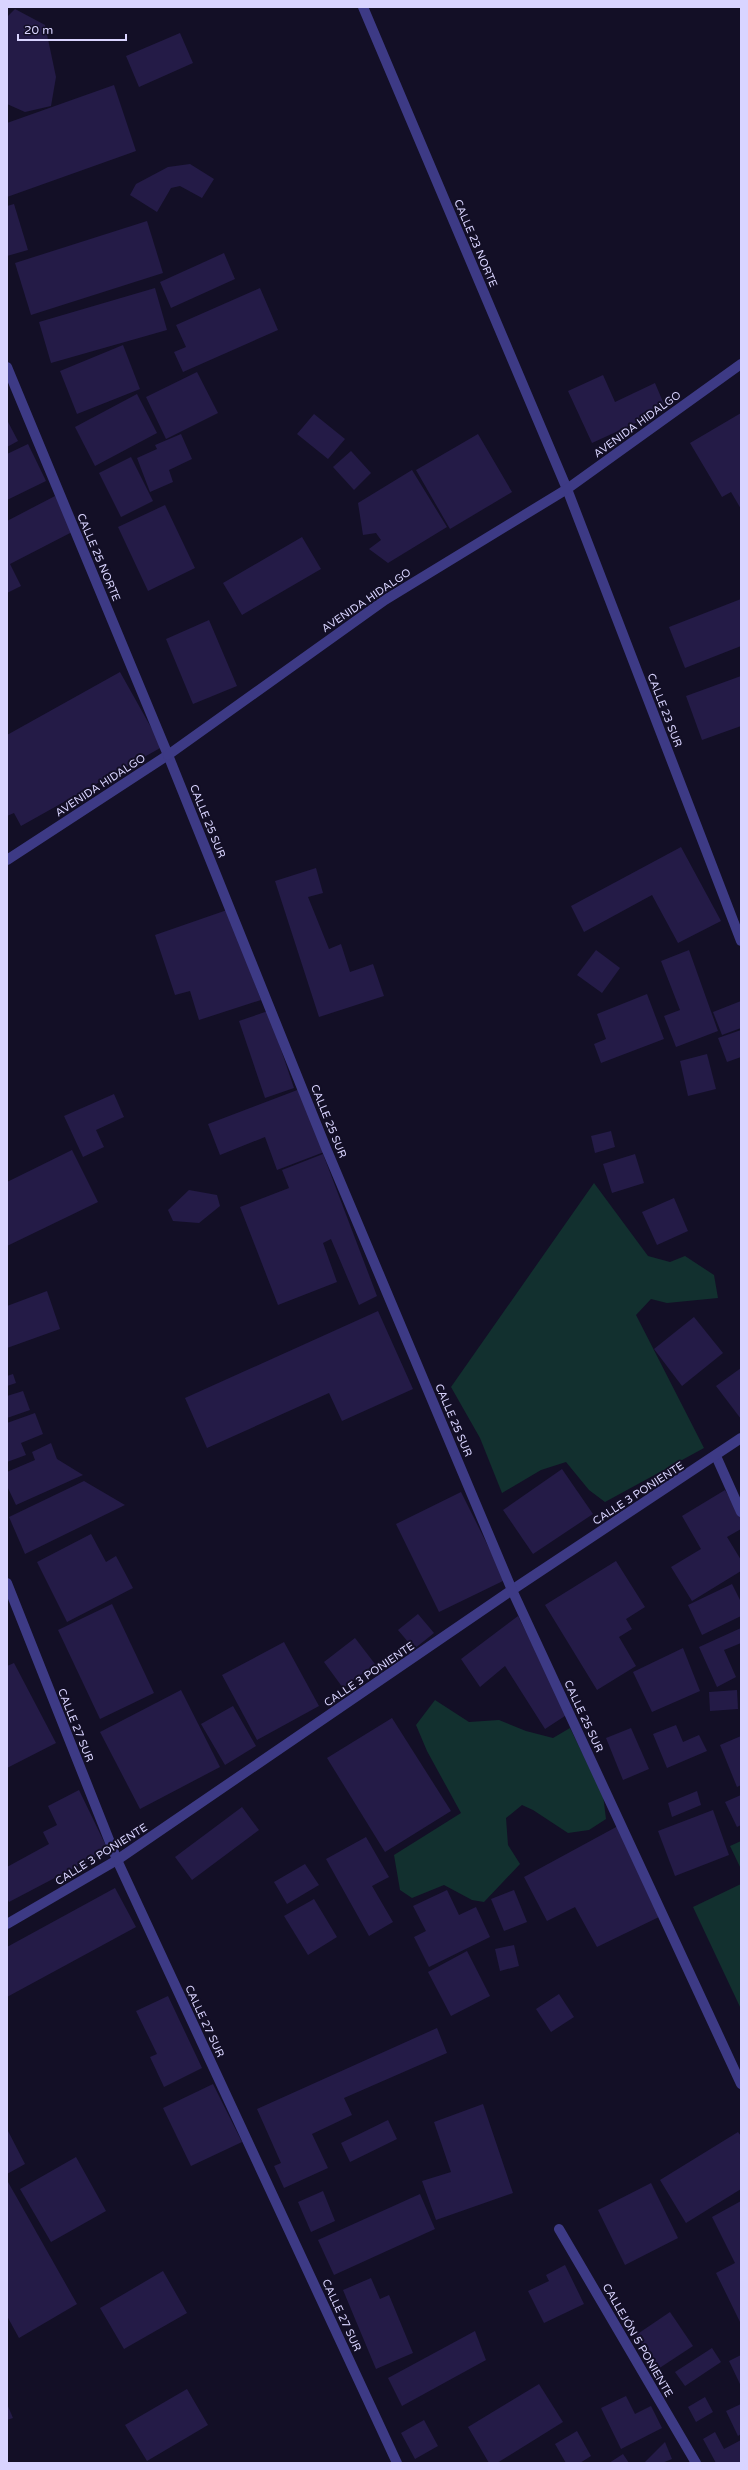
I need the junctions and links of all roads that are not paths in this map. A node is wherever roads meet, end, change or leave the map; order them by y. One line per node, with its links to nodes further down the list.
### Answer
1 (363, 7): 4 (street, CALLE 23 NORTE)
2 (741, 364): 4 (street, AVENIDA HIDALGO)
3 (7, 367): 5 (street, CALLE 25 NORTE)
4 (567, 489): 5 (street, AVENIDA HIDALGO); 7 (street, CALLE 23 SUR)
5 (168, 755): 6 (street, AVENIDA HIDALGO); 12 (street, CALLE 25 SUR)
6 (7, 860)
7 (741, 941)
8 (741, 1438): 9 (street, CALLE 3 PONIENTE)
9 (716, 1456): 10 (street); 12 (street, CALLE 3 PONIENTE)
10 (741, 1512)
11 (7, 1583): 13 (street, CALLE 27 SUR)
12 (512, 1590): 13 (street, CALLE 3 PONIENTE); 15 (street, CALLE 25 SUR)
13 (118, 1860): 14 (street, CALLE 3 PONIENTE); 17 (street, CALLE 27 SUR)
14 (7, 1924)
15 (741, 2084)
16 (559, 2229): 18 (street, CALLEJÓN 5 PONIENTE)
17 (397, 2463)
18 (696, 2463)

